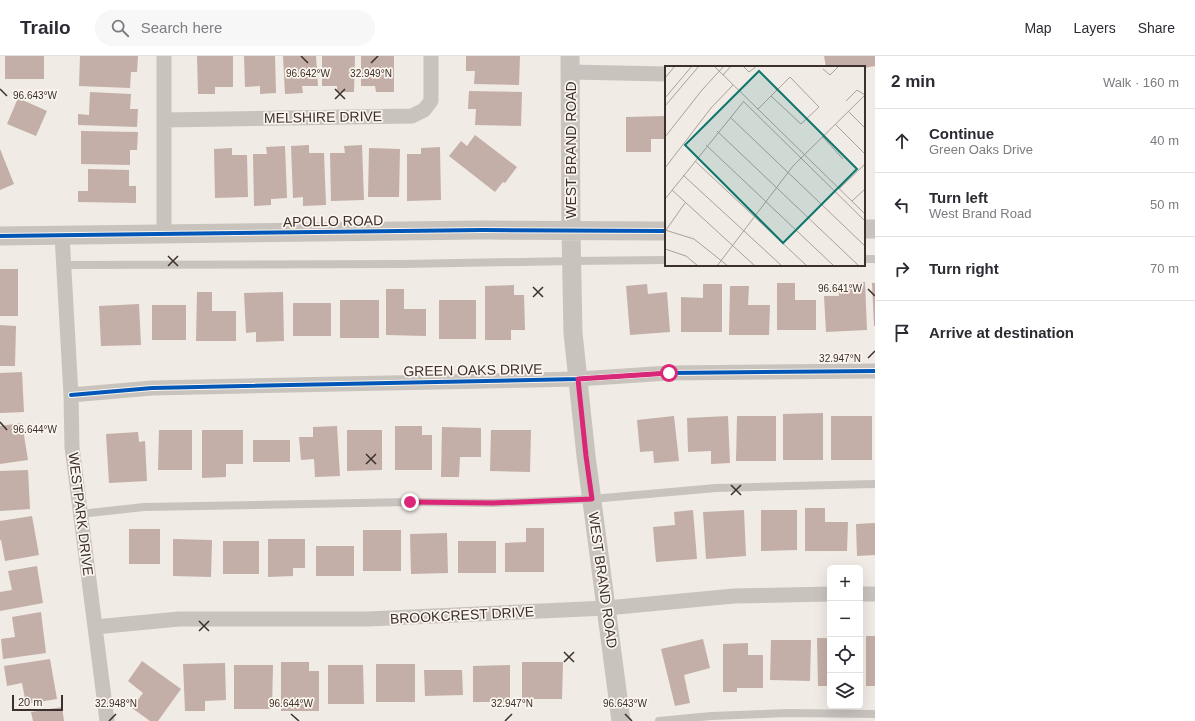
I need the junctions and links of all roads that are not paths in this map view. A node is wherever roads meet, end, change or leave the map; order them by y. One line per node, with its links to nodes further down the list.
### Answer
1 (164, 56): 5 (street)
2 (432, 56): 5 (street, MELSHIRE DRIVE)
3 (570, 64): 4 (street); 8 (street, WEST BRAND ROAD)
4 (665, 74)
5 (165, 120): 10 (street)
6 (875, 229): 7 (street)
7 (865, 230)
8 (571, 231): 9 (street, APOLLO ROAD); 10 (street, APOLLO ROAD); 14 (street, WEST BRAND ROAD)
9 (665, 231)
10 (164, 234): 11 (street, APOLLO ROAD)
11 (62, 235): 12 (street, APOLLO ROAD); 15 (street, WESTPARK DRIVE)
12 (0, 236)
13 (665, 260): 14 (lane)
14 (572, 261): 15 (lane); 17 (street, WEST BRAND ROAD)
15 (64, 265): 18 (street, WESTPARK DRIVE)
16 (875, 371): 17 (street, GREEN OAKS DRIVE)
17 (578, 379): 18 (street, GREEN OAKS DRIVE); 20 (street, WEST BRAND ROAD)
18 (71, 395): 21 (street, WESTPARK DRIVE)
19 (875, 484): 20 (lane)
20 (592, 499): 21 (lane); 25 (street, WEST BRAND ROAD)
21 (80, 514): 26 (street, WESTPARK DRIVE)
22 (827, 594): 25 (street, BROOKCREST DRIVE)
23 (863, 594): 24 (street)
24 (875, 594)
25 (607, 608): 26 (street, BROOKCREST DRIVE); 29 (street, WEST BRAND ROAD)
26 (95, 627): 28 (street, WESTPARK DRIVE)
27 (875, 714): 30 (lane)
28 (107, 721)
29 (621, 721)
30 (659, 721)

